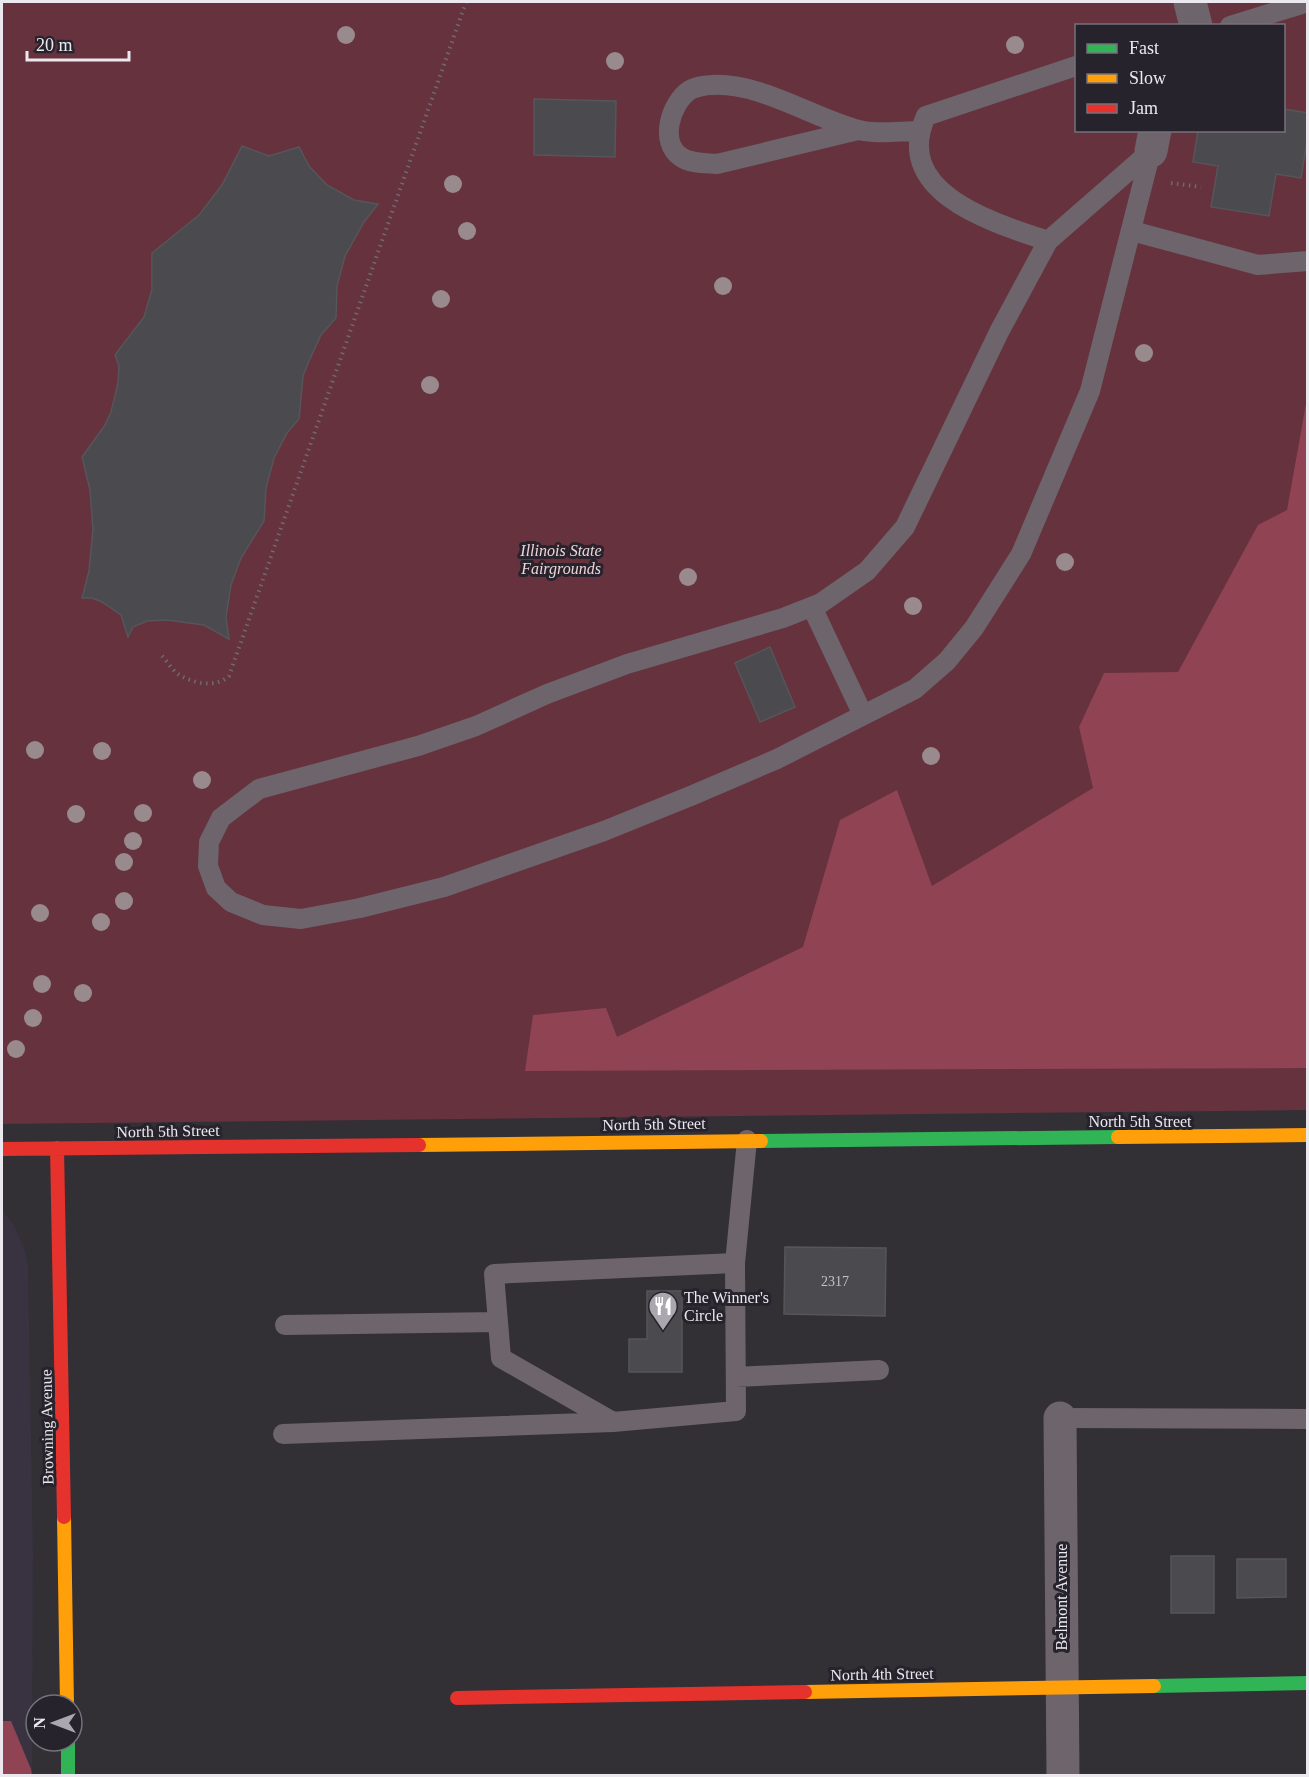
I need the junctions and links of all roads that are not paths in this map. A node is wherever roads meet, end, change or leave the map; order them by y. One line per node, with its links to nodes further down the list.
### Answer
1 (1190, 2): 3 (street)
2 (1308, 2): 4 (lane)
3 (1196, 24)
4 (1236, 24)
5 (1075, 67): 7 (lane)
6 (858, 130): 6 (lane); 7 (lane)
7 (919, 131): 10 (lane)
8 (1153, 141): 9 (lane); 10 (lane)
9 (1132, 231): 11 (lane); 13 (lane)
10 (1048, 241): 12 (lane)
11 (1308, 261)
12 (812, 607): 13 (lane); 13 (lane)
13 (863, 716)
14 (1308, 1135): 15 (street, North 5th Street)
15 (747, 1140): 16 (street, North 5th Street); 18 (lane)
16 (57, 1148): 17 (street, North 5th Street); 29 (street, Browning Avenue)
17 (2, 1149)
18 (735, 1263): 19 (lane); 22 (lane)
19 (498, 1322): 20 (lane); 25 (lane)
20 (285, 1325)
21 (879, 1370): 22 (lane)
22 (736, 1377): 25 (lane)
23 (1060, 1418): 24 (lane); 28 (street, Belmont Avenue)
24 (1308, 1419)
25 (613, 1422): 26 (lane)
26 (283, 1434)
27 (1308, 1683): 28 (street, North 4th Street)
28 (1062, 1687): 30 (street, North 4th Street); 33 (street, Belmont Avenue)
29 (67, 1693)
30 (457, 1698)
31 (68, 1753): 32 (street)
32 (68, 1776)
33 (1063, 1776)

